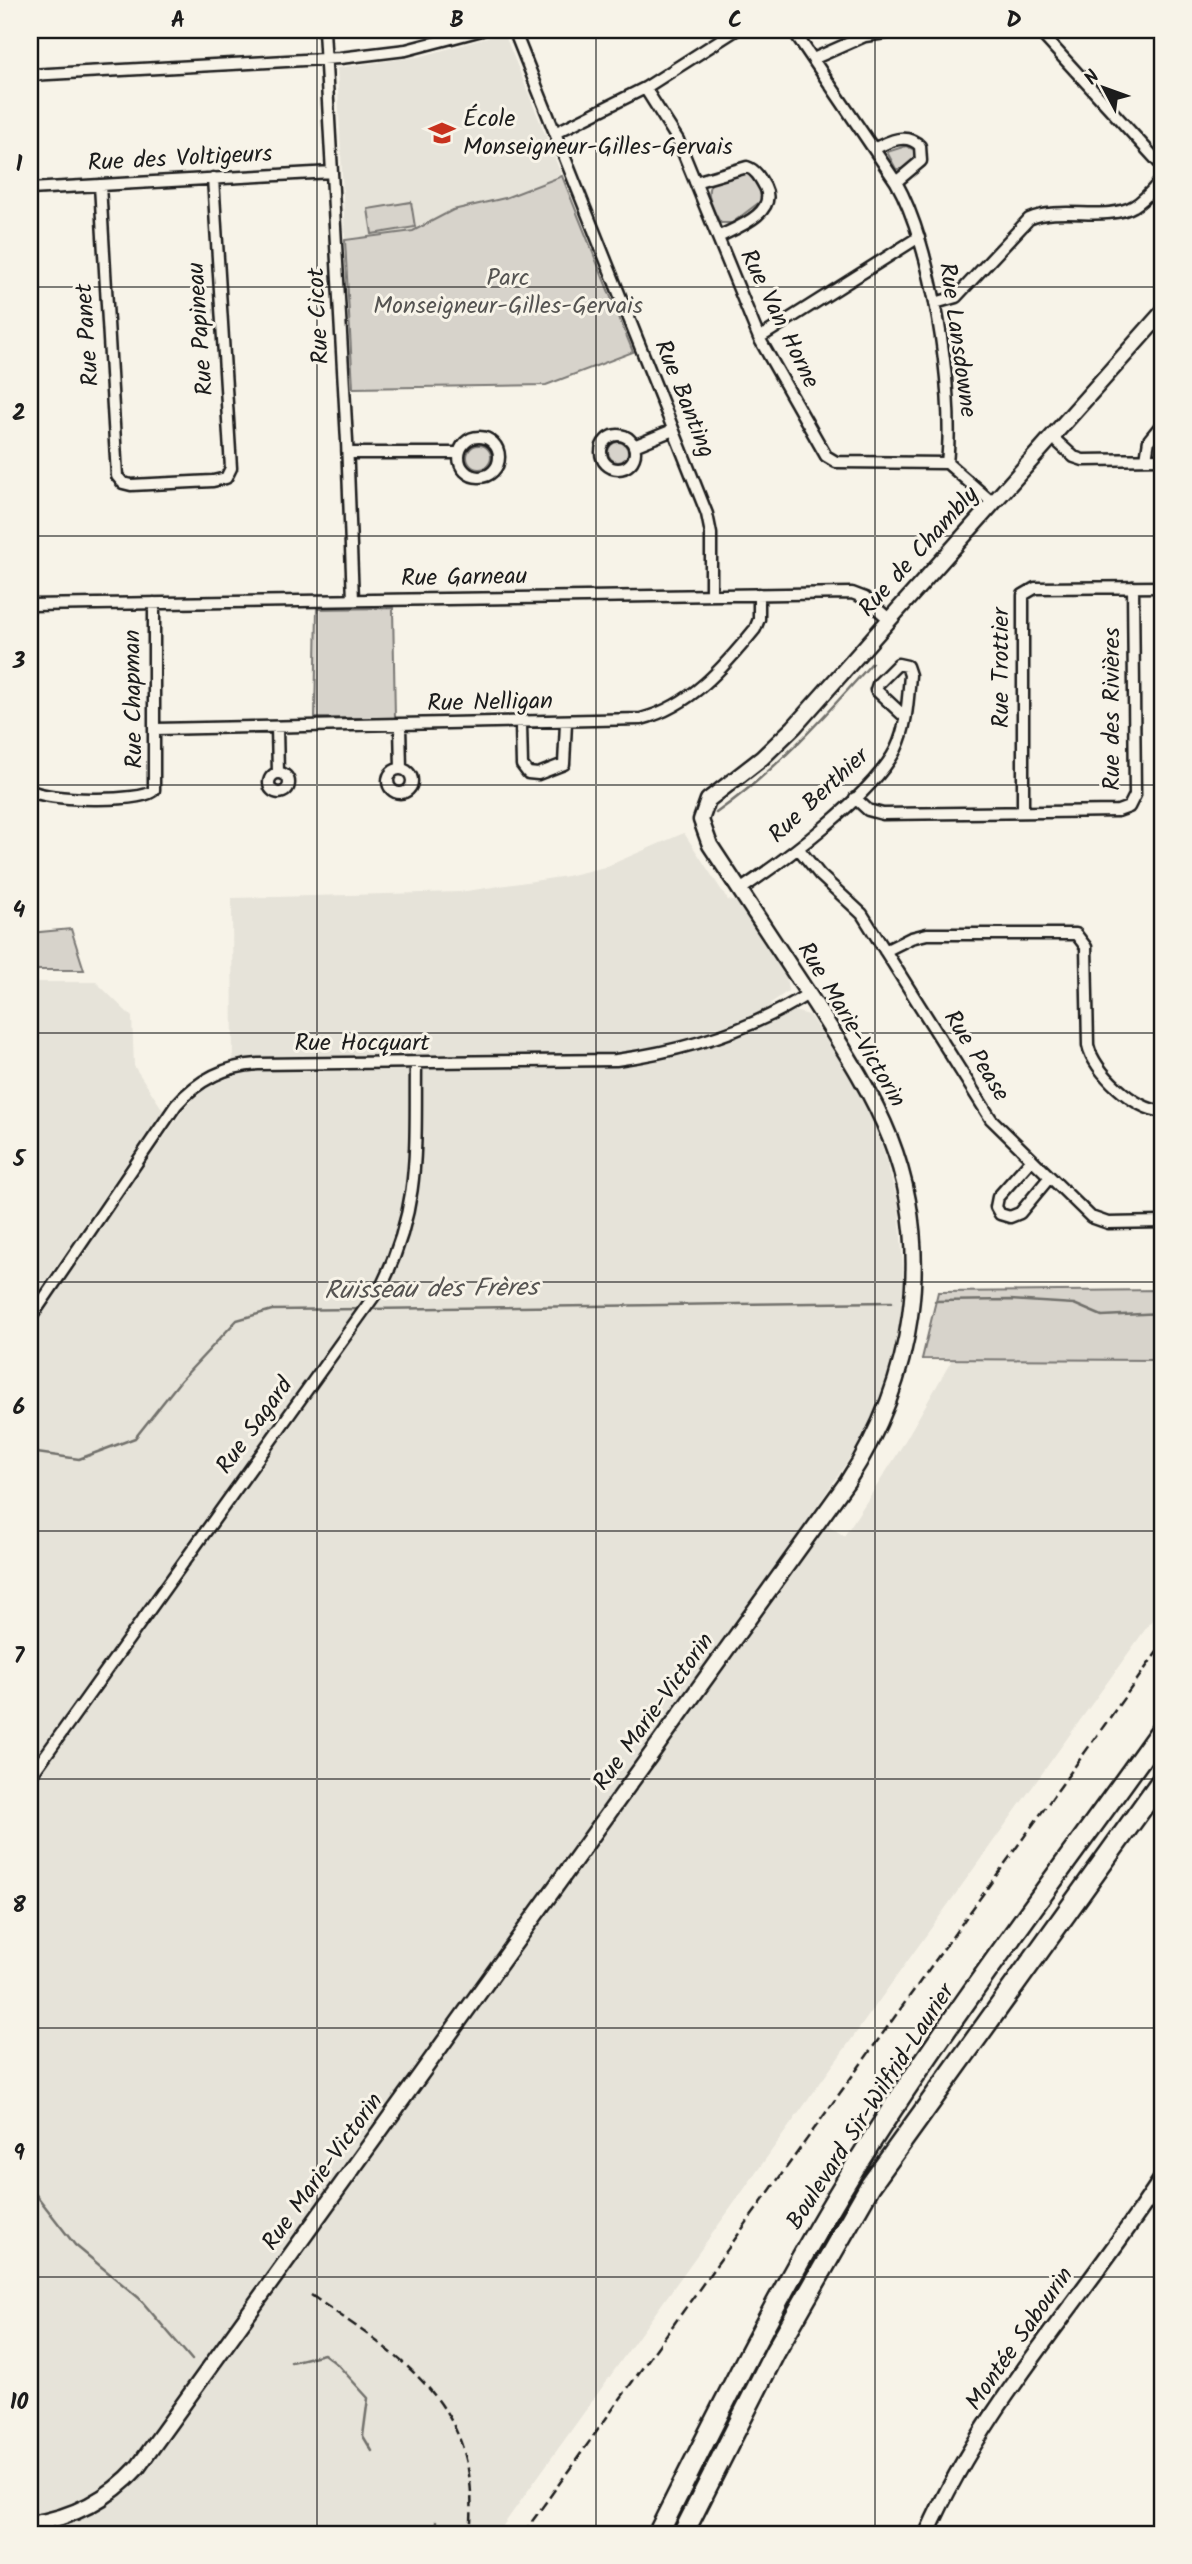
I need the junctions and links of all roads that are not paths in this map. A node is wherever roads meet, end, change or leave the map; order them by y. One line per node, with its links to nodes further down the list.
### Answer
1 (324, 30): 8 (street, Rue Cicot)
2 (482, 30): 8 (street)
3 (514, 30): 12 (street, Rue Banting)
4 (736, 30): 11 (street)
5 (793, 30): 9 (street, Rue Lansdowne)
6 (905, 30): 9 (street)
7 (1038, 30): 14 (street)
8 (326, 59): 10 (street); 15 (street, Rue Cicot)
9 (813, 59): 13 (street, Rue Lansdowne)
10 (30, 75)
11 (645, 89): 12 (street); 18 (street, Rue Van Horne)
12 (555, 133): 28 (street, Rue Banting)
13 (874, 149): 19 (street, Rue Lansdowne); 19 (street)
14 (1160, 160)
15 (332, 172): 16 (street, Rue des Voltigeurs); 31 (street, Rue Cicot)
16 (213, 178): 20 (street, Rue des Voltigeurs); 36 (street, Rue Papineau)
17 (1162, 179): 24 (street)
18 (695, 182): 22 (street, Rue Van Horne); 22 (street)
19 (896, 182): 23 (street, Rue Lansdowne)
20 (100, 185): 21 (street, Rue des Voltigeurs); 36 (street, Rue Panet)
21 (30, 189)
22 (718, 237): 26 (street, Rue Van Horne)
23 (919, 237): 24 (street, Rue Lansdowne); 26 (street)
24 (935, 303): 35 (street, Rue Lansdowne)
25 (1162, 313): 29 (street, Rue de Chambly)
26 (759, 338): 35 (street, Rue Van Horne)
27 (1162, 424): 33 (street)
28 (673, 430): 30 (street); 41 (street, Rue Banting)
29 (1052, 437): 33 (street); 37 (street, Rue de Chambly)
30 (634, 446)
31 (348, 453): 32 (street); 42 (street, Rue Cicot)
32 (459, 453): 32 (street)
33 (1146, 459): 34 (street)
34 (1162, 459)
35 (947, 463): 37 (street)
36 (121, 481)
37 (993, 503): 45 (street, Rue de Chambly)
38 (1133, 587): 39 (street); 57 (street, Rue des Rivières); 57 (street, Rue Trottier)
39 (1162, 587)
40 (759, 594): 41 (street, Rue Garneau); 45 (street, Rue Garneau); 48 (street, Rue Nelligan)
41 (712, 595): 42 (street, Rue Garneau)
42 (353, 600): 43 (street, Rue Garneau)
43 (154, 603): 44 (street, Rue Garneau); 51 (street, Rue Chapman)
44 (30, 605)
45 (890, 620): 56 (street, Rue de Chambly)
46 (904, 716): 46 (street, Rue Berthier); 55 (street, Rue Berthier)
47 (521, 723): 48 (street, Rue Nelligan); 48 (street); 49 (street, Rue Nelligan)
48 (566, 723)
49 (400, 725): 50 (street, Rue Nelligan); 52 (street)
50 (277, 727): 51 (street, Rue Nelligan); 53 (street)
51 (156, 729): 54 (street, Rue Chapman)
52 (401, 769)
53 (278, 773)
54 (30, 790)
55 (855, 798): 57 (street); 58 (street, Rue Berthier)
56 (702, 811): 59 (street, Rue Marie-Victorin)
57 (1023, 812)
58 (798, 848): 59 (street, Rue Berthier); 60 (street, Rue Pease)
59 (740, 890): 61 (street, Rue Marie-Victorin)
60 (886, 951): 63 (street); 64 (street, Rue Pease)
61 (808, 994): 62 (street, Rue Hocquart); 73 (street, Rue Marie-Victorin)
62 (416, 1063): 67 (street, Rue Hocquart); 69 (street, Rue Sagard)
63 (1162, 1111)
64 (1031, 1160): 65 (street, Rue Pease); 65 (street)
65 (1049, 1178): 66 (street, Rue Pease)
66 (1162, 1222)
67 (30, 1319)
68 (1162, 1729): 72 (highway, Boulevard Sir-Wilfrid-Laurier)
69 (30, 1777)
70 (1162, 1780): 76 (highway, Boulevard Sir-Wilfrid-Laurier)
71 (1162, 2178): 77 (street, Montée Sabourin)
72 (737, 2377): 74 (highway); 75 (highway, Boulevard Sir-Wilfrid-Laurier)
73 (30, 2524)
74 (644, 2534)
75 (658, 2534)
76 (683, 2534)
77 (927, 2534)

